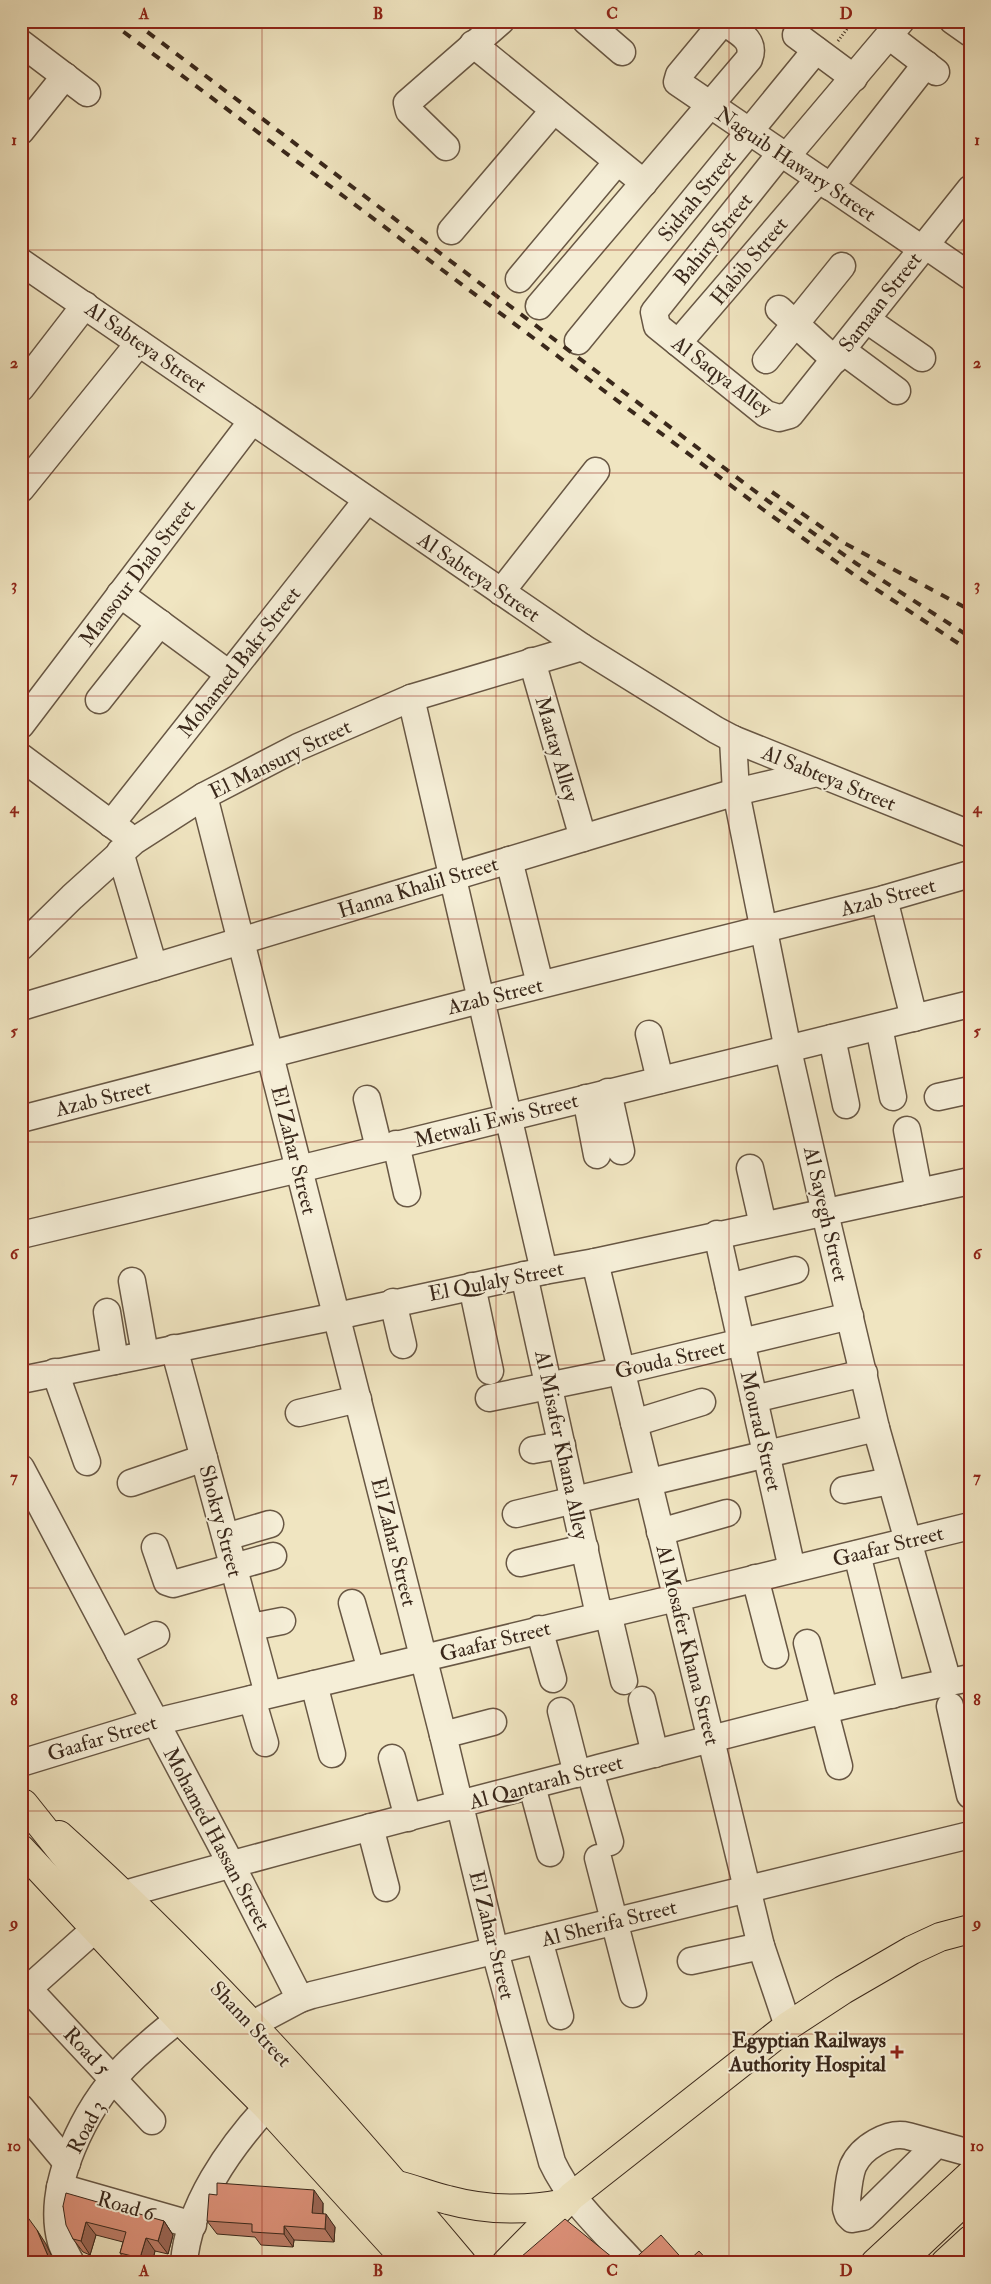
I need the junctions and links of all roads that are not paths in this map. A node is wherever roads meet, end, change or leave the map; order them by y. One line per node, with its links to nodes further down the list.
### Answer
1 (501, 21): 9 (street)
2 (586, 21): 10 (street)
3 (723, 21): 6 (street); 14 (street, Naguib Hawary Street)
4 (953, 21): 7 (street)
5 (895, 28): 12 (street, Bahiry Street); 22 (street, Habib Street)
6 (752, 29): 14 (street)
7 (970, 33)
8 (21, 43): 11 (street)
9 (474, 44): 15 (street); 18 (street)
10 (622, 52)
11 (65, 76): 13 (street); 16 (street)
12 (854, 78): 17 (street, Sidrah Street); 19 (street, Bahiry Street)
13 (87, 93)
14 (710, 105): 17 (street, Naguib Hawary Street); 21 (street)
15 (554, 110): 20 (street); 24 (street)
16 (21, 131)
17 (749, 132): 19 (street, Naguib Hawary Street); 35 (street, Sidrah Street)
18 (446, 148)
19 (783, 155): 22 (street, Naguib Hawary Street); 34 (street, Bahiry Street)
20 (617, 162): 21 (street); 29 (street)
21 (644, 183): 31 (street)
22 (824, 183): 25 (street, Naguib Hawary Street); 37 (street, Habib Street)
23 (970, 189): 25 (street, Samaan Street)
24 (451, 231)
25 (924, 247): 28 (street, Naguib Hawary Street); 33 (street, Samaan Street)
26 (21, 262): 30 (street, Al Sabteya Street)
27 (842, 266): 32 (street)
28 (970, 276)
29 (519, 279)
30 (85, 306): 36 (street, Al Sabteya Street); 41 (street)
31 (540, 306)
32 (787, 317): 38 (street); 40 (street)
33 (867, 320): 38 (street, Samaan Street); 39 (street)
34 (657, 326): 37 (street, Al Saqya Alley)
35 (578, 341)
36 (139, 343): 44 (street, Al Sabteya Street); 46 (street)
37 (678, 344): 43 (street, Al Saqya Alley)
38 (839, 355): 42 (street); 43 (street, Samaan Street)
39 (922, 358)
40 (766, 360)
41 (21, 388)
42 (897, 391)
43 (790, 415)
44 (252, 421): 47 (street, Al Sabteya Street); 49 (street, Mansour Diab Street)
45 (596, 471): 48 (street)
46 (21, 489)
47 (367, 500): 48 (street, Al Sabteya Street); 53 (street, Mohamed Bakr Street)
48 (502, 592): 51 (street, Al Sabteya Street)
49 (120, 594): 50 (street); 56 (street, Mansour Diab Street)
50 (160, 623): 53 (street); 55 (street)
51 (582, 647): 52 (street, El Mansury Street); 57 (street, Al Sabteya Street)
52 (532, 660): 54 (street, El Mansury Street); 64 (street, Maatay Alley)
53 (229, 674): 62 (street, Mohamed Bakr Street)
54 (411, 698): 61 (street, El Mansury Street); 68 (street, Al Misafer Khana Alley)
55 (99, 700)
56 (21, 725)
57 (733, 739): 59 (street, Al Sabteya Street); 60 (street, Al Sayegh Street)
58 (26, 766): 62 (street)
59 (817, 772): 60 (street, Hanna Khalil Street); 63 (street, Al Sabteya Street)
60 (736, 792): 64 (street, Hanna Khalil Street); 70 (street, Al Sayegh Street)
61 (204, 796): 65 (street, El Mansury Street); 72 (street, El Zahar Street)
62 (111, 824): 65 (street)
63 (970, 834)
64 (583, 838): 66 (street, Hanna Khalil Street)
65 (127, 847): 71 (street, El Mansury Street); 73 (street)
66 (510, 860): 68 (street, Hanna Khalil Street); 74 (street)
67 (970, 874): 69 (street, Azab Street)
68 (452, 877): 72 (street, Hanna Khalil Street); 75 (street, Al Misafer Khana Alley)
69 (884, 899): 70 (street, Azab Street); 78 (street)
70 (764, 930): 74 (street, Azab Street); 82 (street, Al Sayegh Street)
71 (23, 942)
72 (241, 942): 73 (street, Hanna Khalil Street); 83 (street, El Zahar Street)
73 (154, 967): 77 (street, Hanna Khalil Street)
74 (540, 984): 75 (street, Azab Street)
75 (480, 1000): 83 (street, Azab Street); 91 (street, Al Misafer Khana Alley)
76 (970, 1004): 78 (street, Metwali Ewis Street)
77 (21, 1007)
78 (914, 1018): 79 (street, Metwali Ewis Street)
79 (879, 1027): 81 (street, Metwali Ewis Street); 87 (street)
80 (649, 1034): 84 (street)
81 (832, 1038): 82 (street, Metwali Ewis Street); 90 (street)
82 (788, 1050): 84 (street, Metwali Ewis Street); 101 (street, Al Sayegh Street)
83 (270, 1055): 92 (street, Azab Street); 97 (street, El Zahar Street)
84 (660, 1080): 86 (street, Metwali Ewis Street)
85 (970, 1090): 88 (street)
86 (597, 1095): 91 (street, Metwali Ewis Street); 95 (street)
87 (894, 1097)
88 (938, 1097)
89 (367, 1099): 94 (street)
90 (846, 1105)
91 (508, 1117): 94 (street, Metwali Ewis Street); 107 (street, Al Misafer Khana Alley)
92 (21, 1119)
93 (907, 1130): 99 (street)
94 (387, 1146): 97 (street, Metwali Ewis Street); 100 (street)
95 (609, 1153)
96 (750, 1168): 102 (street)
97 (299, 1170): 104 (street, Metwali Ewis Street); 113 (street, El Zahar Street)
98 (970, 1181): 99 (street, El Qulaly Street)
99 (918, 1192): 101 (street, El Qulaly Street)
100 (407, 1193)
101 (825, 1213): 102 (street, El Qulaly Street); 114 (street, Al Sayegh Street)
102 (763, 1225): 103 (street, El Qulaly Street)
103 (717, 1234): 105 (street, El Qulaly Street); 110 (street, Mourad Street)
104 (21, 1235)
105 (595, 1262): 107 (street, El Qulaly Street); 121 (street, Al Mosafer Khana Street)
106 (795, 1270): 110 (street)
107 (534, 1273): 109 (street, El Qulaly Street); 125 (street, Al Misafer Khana Alley)
108 (132, 1281): 118 (street)
109 (472, 1286): 111 (street, El Qulaly Street); 120 (street)
110 (729, 1287): 115 (street, Mourad Street)
111 (393, 1302): 113 (street, El Qulaly Street); 116 (street)
112 (107, 1312): 119 (street)
113 (336, 1316): 117 (street, El Qulaly Street); 127 (street, El Zahar Street)
114 (850, 1316): 115 (street, Gouda Street); 123 (street, Al Sayegh Street)
115 (741, 1342): 121 (street, Gouda Street); 128 (street, Mourad Street)
116 (403, 1345)
117 (174, 1348): 118 (street, El Qulaly Street); 136 (street, Shokry Street)
118 (145, 1354): 119 (street, El Qulaly Street)
119 (115, 1361): 122 (street, El Qulaly Street)
120 (490, 1371)
121 (621, 1371): 125 (street, Gouda Street); 131 (street, Al Mosafer Khana Street)
122 (56, 1372): 124 (street, El Qulaly Street); 137 (street)
123 (864, 1373): 128 (street); 132 (street, Al Sayegh Street)
124 (21, 1380)
125 (549, 1385): 126 (street, Gouda Street); 133 (street, Al Misafer Khana Alley)
126 (489, 1398)
127 (358, 1399): 130 (street); 169 (street, El Zahar Street)
128 (754, 1400): 135 (street, Mourad Street)
129 (702, 1402): 131 (street)
130 (298, 1414)
131 (634, 1422): 141 (street, Al Mosafer Khana Street)
132 (876, 1428): 135 (street); 139 (street, Al Sayegh Street)
133 (562, 1445): 134 (street); 143 (street, Al Misafer Khana Alley)
134 (533, 1450)
135 (766, 1454): 141 (street); 157 (street, Mourad Street)
136 (204, 1458): 140 (street); 149 (street, Shokry Street)
137 (87, 1462)
138 (21, 1468): 167 (street, Mohamed Hassan Street)
139 (890, 1481): 142 (street); 150 (street, Al Sayegh Street)
140 (131, 1483)
141 (648, 1483): 143 (street); 148 (street, Al Mosafer Khana Street)
142 (844, 1490)
143 (574, 1500): 145 (street); 152 (street, Al Misafer Khana Alley)
144 (726, 1513): 148 (street)
145 (516, 1514)
146 (270, 1524): 149 (street)
147 (970, 1526): 150 (street, Gaafar Street)
148 (660, 1532): 159 (street, Al Mosafer Khana Street)
149 (226, 1537): 156 (street, Shokry Street)
150 (907, 1541): 153 (street, Gaafar Street); 174 (street, Al Sayegh Street)
151 (155, 1548): 156 (street)
152 (585, 1548): 155 (street); 161 (street, Al Misafer Khana Alley)
153 (857, 1554): 157 (street, Gaafar Street); 175 (street)
154 (273, 1556): 156 (street)
155 (520, 1563)
156 (234, 1567): 163 (street, Shokry Street)
157 (792, 1569): 158 (street, Gaafar Street)
158 (755, 1578): 159 (street, Gaafar Street); 168 (street)
159 (676, 1598): 161 (street, Gaafar Street); 183 (street, Al Mosafer Khana Street)
160 (352, 1603): 170 (street)
161 (604, 1614): 164 (street, Gaafar Street); 172 (street, Al Misafer Khana Alley)
162 (282, 1621): 163 (street)
163 (251, 1627): 176 (street, Shokry Street)
164 (539, 1630): 169 (street, Gaafar Street); 171 (street)
165 (156, 1635): 167 (street)
166 (807, 1644): 179 (street)
167 (119, 1653): 180 (street, Mohamed Hassan Street)
168 (775, 1654)
169 (424, 1659): 170 (street, Gaafar Street); 182 (street, El Zahar Street)
170 (371, 1670): 173 (street, Gaafar Street)
171 (553, 1679)
172 (624, 1681)
173 (314, 1684): 176 (street, Gaafar Street); 186 (street)
174 (956, 1689): 175 (street, Al Qantarah Street); 184 (street, Al Sayegh Street)
175 (892, 1695): 179 (street, Al Qantarah Street)
176 (260, 1697): 180 (street, Gaafar Street); 185 (street, Shokry Street)
177 (642, 1700): 187 (street)
178 (561, 1710): 191 (street)
179 (824, 1710): 183 (street, Al Qantarah Street); 190 (street)
180 (155, 1722): 189 (street, Gaafar Street); 201 (street, Mohamed Hassan Street)
181 (493, 1722): 182 (street)
182 (443, 1735): 195 (street, El Zahar Street)
183 (710, 1740): 187 (street, Al Qantarah Street); 203 (street, Al Mosafer Khana Street)
184 (964, 1742): 193 (street, Al Sayegh Street)
185 (265, 1743)
186 (332, 1754)
187 (655, 1754): 191 (street, Al Qantarah Street)
188 (392, 1758): 196 (street)
189 (21, 1763)
190 (839, 1766)
191 (583, 1772): 192 (street, Al Qantarah Street); 205 (street)
192 (532, 1786): 195 (street, Al Qantarah Street); 200 (street)
193 (970, 1795)
194 (23, 1802): 204 (main road, Shann Street); 235 (main road)
195 (460, 1804): 196 (street, Al Qantarah Street); 210 (street, El Zahar Street)
196 (408, 1818): 197 (street, Al Qantarah Street)
197 (370, 1827): 201 (street, Al Qantarah Street); 202 (street)
198 (970, 1835): 203 (street, Al Sherifa Street)
199 (21, 1849): 206 (main road)
200 (550, 1853)
201 (231, 1864): 204 (street, Al Qantarah Street); 214 (street, Mohamed Hassan Street)
202 (386, 1888)
203 (747, 1890): 205 (street, Al Sherifa Street); 209 (street, Al Mosafer Khana Street)
204 (125, 1894): 217 (main road, Shann Street)
205 (613, 1922): 208 (street, Al Sherifa Street); 213 (street)
206 (95, 1929): 212 (street); 216 (main road)
207 (970, 1929): 218 (main road)
208 (539, 1940): 210 (street, Al Sherifa Street); 215 (street)
209 (760, 1946): 211 (street); 218 (street, Al Mosafer Khana Street)
210 (495, 1951): 214 (street, Al Sherifa Street); 229 (street, El Zahar Street)
211 (691, 1961)
212 (24, 1988): 219 (street, Road 5)
213 (633, 1994)
214 (300, 1998): 217 (street, Al Sherifa Street)
215 (560, 2016)
216 (179, 2019): 219 (street, Road 3); 220 (main road)
217 (253, 2024): 227 (main road, Shann Street)
218 (788, 2026): 229 (main road)
219 (114, 2080): 222 (street, Road 5); 225 (street, Road 3)
220 (267, 2107): 230 (street); 234 (main road)
221 (21, 2108): 225 (street)
222 (152, 2122)
223 (936, 2144): 224 (street)
224 (970, 2153)
225 (63, 2175): 230 (street, Road 6); 232 (street, Road 3)
226 (970, 2175): 239 (main road)
227 (397, 2185): 229 (main road); 236 (main road, Shann Street)
228 (970, 2196): 240 (main road)
229 (569, 2199): 237 (main road); 238 (street, El Zahar Street)
230 (193, 2225): 233 (street)
231 (970, 2240): 241 (main road)
232 (71, 2263)
233 (184, 2263)
234 (409, 2263)
235 (434, 2263)
236 (462, 2263)
237 (506, 2263)
238 (633, 2263)
239 (876, 2263)
240 (899, 2263)
241 (945, 2263)

